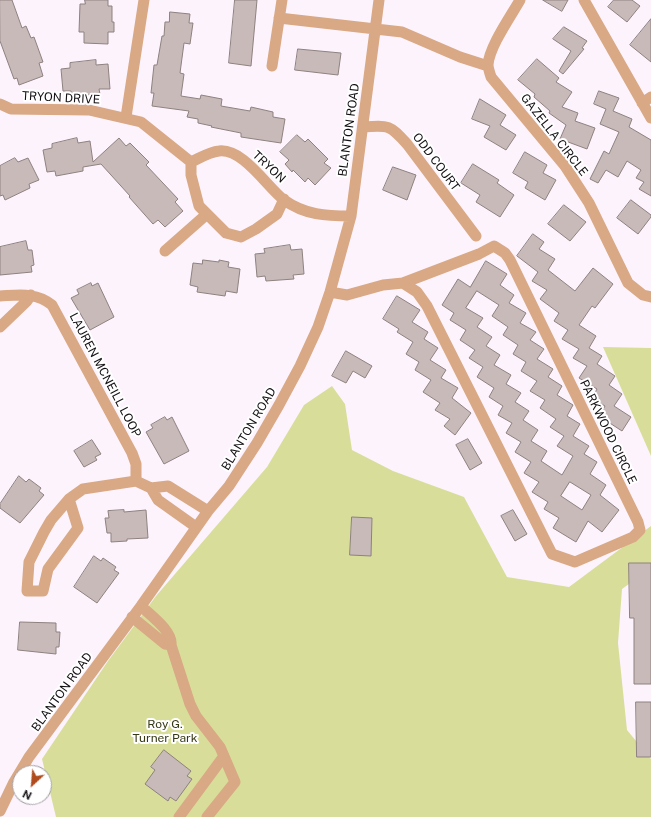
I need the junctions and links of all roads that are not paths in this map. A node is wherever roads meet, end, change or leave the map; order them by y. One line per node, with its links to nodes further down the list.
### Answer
1 (144, 0): 12 (street)
2 (282, 0): 6 (street)
3 (379, 0): 7 (street, BLANTON ROAD)
4 (520, 0): 9 (street)
5 (584, 0): 10 (street)
6 (279, 18): 7 (street); 8 (street)
7 (375, 28): 9 (street); 14 (street, BLANTON ROAD)
8 (272, 66)
9 (488, 66): 25 (street, GAZELLA CIRCLE)
10 (646, 100): 13 (street)
11 (0, 104): 12 (street, TRYON DRIVE)
12 (126, 117): 15 (street, TRYON DRIVE)
13 (651, 118)
14 (363, 127): 18 (street, BLANTON ROAD); 19 (street, ODD COURT)
15 (191, 162): 16 (street, TRYON); 17 (street)
16 (284, 199): 17 (street); 18 (street)
17 (207, 214): 20 (street)
18 (351, 216): 22 (street, BLANTON ROAD)
19 (476, 236)
20 (165, 251)
21 (403, 283): 21 (street, PARKWOOD CIRCLE); 22 (street, PARKWOOD CIRCLE)
22 (330, 292): 30 (street, BLANTON ROAD)
23 (31, 295): 24 (street, LAUREN MCNEILL LOOP); 26 (street); 27 (street, LAUREN MCNEILL LOOP)
24 (0, 296)
25 (651, 297)
26 (0, 327)
27 (136, 481): 28 (street); 29 (street)
28 (151, 488): 30 (street); 31 (street)
29 (69, 499): 29 (street)
30 (208, 512): 31 (street, BLANTON ROAD)
31 (196, 527): 32 (street, BLANTON ROAD)
32 (140, 606): 33 (street, BLANTON ROAD); 34 (street)
33 (132, 617): 34 (street); 36 (street, BLANTON ROAD)
34 (171, 645): 35 (street)
35 (224, 756): 37 (street); 38 (street)
36 (0, 811)
37 (179, 817)
38 (207, 817)

